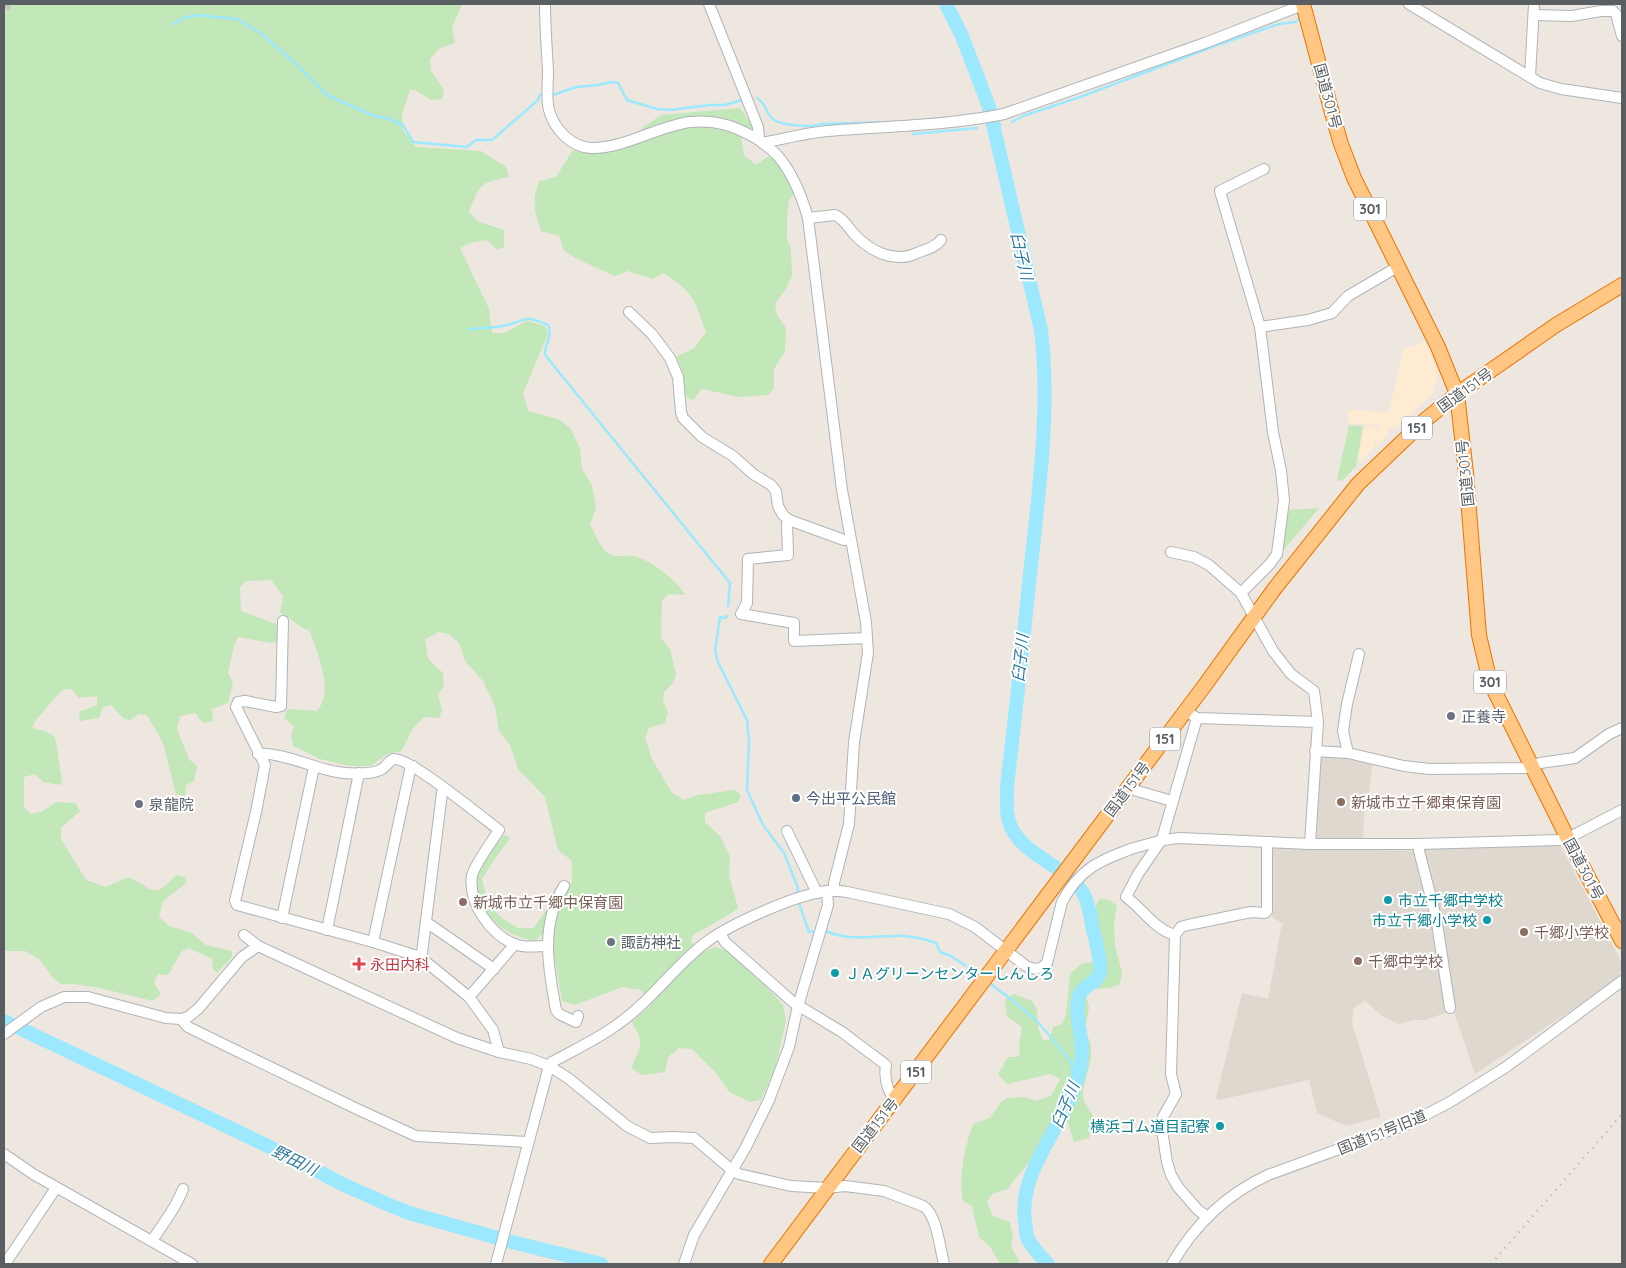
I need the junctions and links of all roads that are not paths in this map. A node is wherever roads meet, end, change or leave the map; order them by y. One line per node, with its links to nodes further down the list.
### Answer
1 (545, 4): 10 (street)
2 (709, 4): 10 (street)
3 (1409, 4): 8 (street)
4 (1534, 4): 6 (street)
5 (1303, 7): 10 (street); 14 (highway, 国道301号 / 301)
6 (1534, 15): 7 (street); 8 (street)
7 (1622, 36)
8 (1530, 77): 9 (street)
9 (1622, 98)
10 (760, 141): 12 (street)
11 (1264, 169): 17 (street)
12 (808, 218): 13 (street); 20 (street)
13 (941, 240)
14 (1398, 266): 17 (street); 18 (highway, 国道301号 / 301)
15 (1622, 285): 18 (highway, 国道151号 / 151)
16 (629, 312): 19 (street)
17 (1260, 327): 22 (street)
18 (1457, 394): 23 (highway, 国道151号 / 151); 35 (highway, 国道301号 / 301)
19 (789, 520): 20 (street); 25 (street)
20 (850, 540): 25 (street)
21 (1171, 552): 22 (street)
22 (1241, 593): 23 (street)
23 (1255, 618): 27 (highway, 国道151号 / 151); 28 (street)
24 (283, 621): 32 (street)
25 (867, 638): 48 (street)
26 (1359, 654): 31 (street)
27 (1191, 714): 28 (street); 37 (highway, 国道151号 / 151); 39 (street)
28 (1318, 722): 30 (street)
29 (1622, 728): 35 (street)
30 (1315, 750): 31 (street); 45 (street)
31 (1348, 753): 35 (street)
32 (258, 754): 34 (street); 49 (street)
33 (413, 766): 36 (street); 38 (street); 56 (street)
34 (314, 767): 36 (street); 49 (street)
35 (1533, 767): 42 (highway, 国道301号 / 301)
36 (359, 773): 51 (street)
37 (1128, 788): 39 (street); 60 (highway, 国道151号 / 151)
38 (444, 789): 50 (street); 57 (street)
39 (1172, 801): 43 (street)
40 (1622, 810): 42 (street)
41 (787, 831): 48 (street)
42 (1567, 837): 46 (street); 55 (highway, 国道301号 / 301)
43 (1162, 839): 44 (street); 54 (street); 60 (street)
44 (1267, 842): 45 (street); 54 (street)
45 (1310, 844): 46 (street)
46 (1418, 844): 66 (street)
47 (564, 886): 59 (street)
48 (826, 891): 52 (street); 60 (street); 65 (street)
49 (282, 918): 51 (street)
50 (426, 924): 61 (street); 62 (street)
51 (327, 930): 56 (street)
52 (720, 933): 65 (street); 71 (street)
53 (244, 935): 58 (street)
54 (1175, 935): 79 (street)
55 (1622, 941)
56 (373, 942): 61 (street)
57 (514, 944): 59 (street); 62 (street)
58 (258, 946): 68 (street); 70 (street)
59 (547, 946): 67 (street)
60 (1006, 951): 72 (highway, 国道151号 / 151)
61 (420, 957): 64 (street)
62 (494, 969): 64 (street)
63 (1622, 981): 79 (street, 国道151号旧道)
64 (469, 997): 70 (street)
65 (798, 1006): 72 (street); 75 (street)
66 (1450, 1008)
67 (578, 1016)
68 (181, 1019): 69 (street); 73 (street)
69 (5, 1033)
70 (499, 1052): 71 (street)
71 (548, 1066): 73 (street); 75 (street)
72 (895, 1100): 77 (highway, 国道151号 / 151)
73 (528, 1142): 83 (street)
74 (4, 1154): 76 (street)
75 (733, 1171): 77 (street); 84 (street)
76 (56, 1188): 80 (street); 82 (street)
77 (827, 1188): 85 (highway, 国道151号 / 151); 86 (street)
78 (183, 1189): 80 (street)
79 (1207, 1217): 87 (street, 国道151号旧道)
80 (152, 1241): 81 (street)
81 (188, 1263)
82 (5, 1264)
83 (496, 1264)
84 (684, 1264)
85 (771, 1264)
86 (944, 1264)
87 (1172, 1264)

